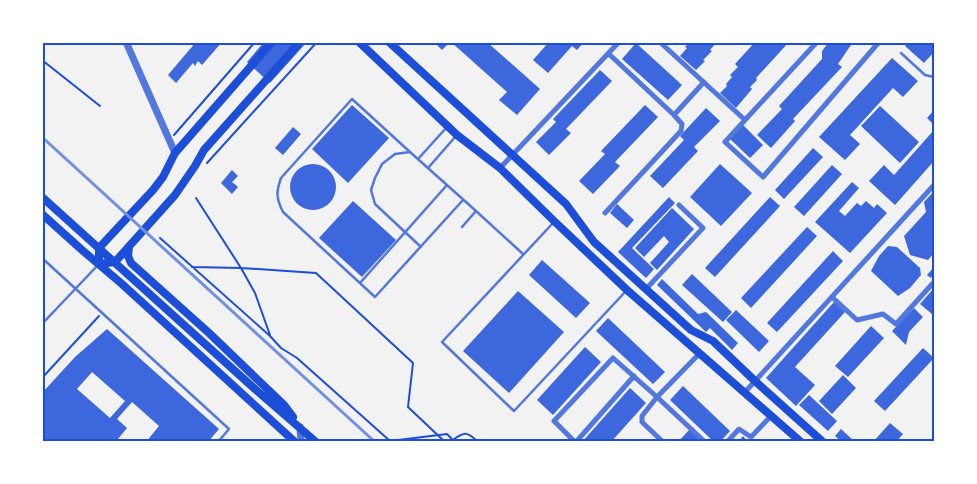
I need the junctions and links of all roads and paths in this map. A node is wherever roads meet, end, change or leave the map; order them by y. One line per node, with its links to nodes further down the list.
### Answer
1 (126, 42): 22 (street)
2 (272, 42): 22 (main road)
3 (300, 42): 25 (main road)
4 (317, 42): 25 (path)
5 (359, 42): 19 (main road)
6 (389, 42): 23 (main road)
7 (619, 42): 12 (street)
8 (817, 42): 18 (street)
9 (879, 42): 18 (street)
10 (662, 43): 15 (street)
11 (901, 52): 14 (lane)
12 (608, 54): 17 (street); 23 (street)
13 (42, 60): 16 (path)
14 (934, 77)
15 (704, 82): 17 (street); 18 (street)
16 (100, 106)
17 (674, 115): 35 (street)
18 (745, 120)
19 (447, 126): 20 (main road); 24 (lane)
20 (457, 135): 26 (lane); 27 (main road)
21 (410, 152): 24 (lane); 39 (lane); 51 (lane)
22 (174, 153): 43 (main road)
23 (512, 154): 27 (street); 53 (main road)
24 (418, 159): 26 (lane)
25 (195, 166): 41 (main road)
26 (428, 168): 28 (lane)
27 (500, 168): 37 (main road)
28 (447, 185): 32 (lane); 39 (lane)
29 (934, 185): 55 (street)
30 (42, 197): 43 (main road)
31 (196, 198): 49 (path)
32 (463, 200): 34 (lane); 42 (lane)
33 (679, 205): 53 (street)
34 (476, 211): 38 (lane); 44 (lane)
35 (605, 213)
36 (42, 214): 47 (main road)
37 (554, 221): 44 (lane); 54 (main road)
38 (462, 226)
39 (405, 232): 42 (lane); 51 (lane)
40 (160, 238): 48 (path)
41 (129, 246): 46 (main road); 66 (main road)
42 (421, 247): 51 (lane)
43 (99, 248): 46 (main road); 47 (main road)
44 (524, 254): 54 (lane)
45 (42, 258): 52 (lane)
46 (115, 262): 47 (main road); 66 (main road)
47 (99, 264): 52 (lane); 71 (main road)
48 (192, 267): 49 (path); 58 (path)
49 (241, 268): 58 (path); 67 (path)
50 (934, 282): 55 (street)
51 (360, 283)
52 (75, 288): 56 (lane); 57 (lane)
53 (646, 289): 62 (main road)
54 (627, 290): 59 (main road)
55 (832, 297): 62 (street)
56 (102, 312): 61 (path); 70 (lane)
57 (42, 324)
58 (270, 336): 68 (path)
59 (700, 353): 63 (main road); 64 (street)
60 (634, 376): 64 (street); 77 (street); 77 (street)
61 (42, 378)
62 (755, 381): 63 (street); 82 (main road)
63 (745, 392): 65 (main road)
64 (657, 397): 78 (street); 79 (street)
65 (772, 415): 80 (street); 81 (main road)
66 (300, 427): 72 (street); 73 (main road)
67 (438, 435): 68 (path); 69 (path); 75 (path)
68 (386, 437): 74 (path)
69 (454, 441): 76 (path)
70 (218, 442)
71 (295, 442)
72 (301, 442)
73 (316, 442)
74 (386, 442)
75 (445, 442)
76 (478, 442)
77 (576, 442)
78 (663, 442)
79 (705, 442)
80 (727, 442)
81 (801, 442)
82 (823, 442)

